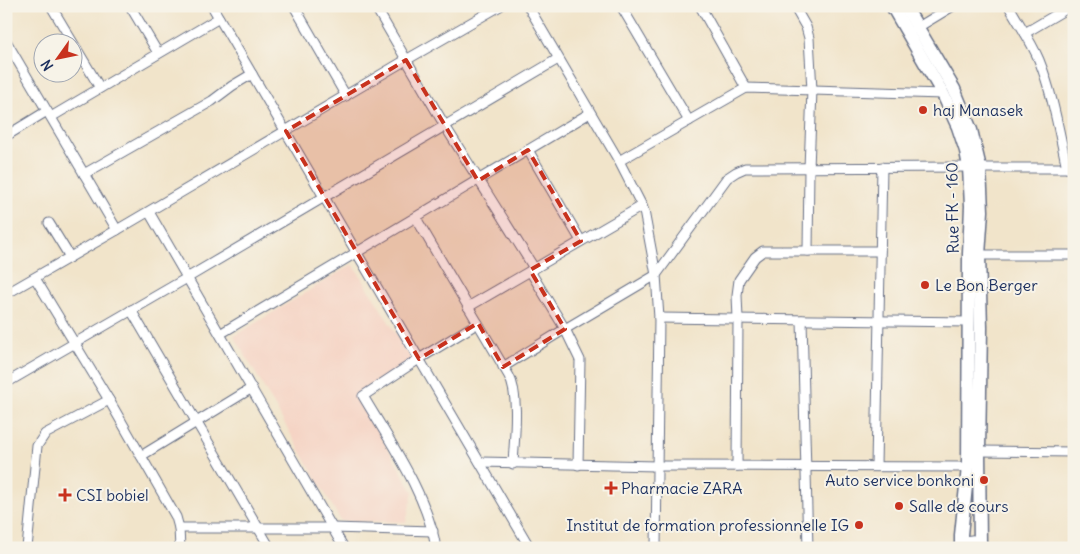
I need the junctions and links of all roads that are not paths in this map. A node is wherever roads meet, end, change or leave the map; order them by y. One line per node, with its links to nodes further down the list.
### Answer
1 (51, 6): 26 (street)
2 (130, 6): 20 (street)
3 (212, 6): 16 (street)
4 (294, 6): 30 (street)
5 (375, 6): 23 (street)
6 (500, 6): 23 (street)
7 (528, 6): 22 (street)
8 (621, 6): 33 (street)
9 (700, 6): 27 (street)
10 (794, 6): 28 (street)
11 (892, 6): 17 (main road, Rue FK - 160)
12 (905, 6): 17 (main road, Rue FK - 160)
13 (953, 6): 17 (street)
14 (1009, 6): 18 (street)
15 (1070, 6): 18 (street)
16 (219, 18): 20 (street); 25 (street)
17 (913, 31): 29 (main road, Rue FK - 160); 38 (main road, Rue FK - 160)
18 (1025, 33): 43 (street)
19 (6, 41): 21 (street)
20 (158, 53): 26 (street)
21 (15, 57): 24 (street); 32 (street)
22 (558, 59): 31 (street); 34 (street)
23 (406, 60): 30 (street); 34 (street)
24 (6, 62)
25 (252, 74): 35 (street); 44 (street)
26 (100, 88): 32 (street)
27 (746, 88): 28 (street); 33 (street)
28 (812, 90): 29 (street); 41 (street)
29 (943, 94): 38 (main road, Rue FK - 160)
30 (346, 96): 35 (street)
31 (590, 113): 37 (street); 39 (street)
32 (49, 114): 36 (street); 44 (street)
33 (689, 121): 39 (street)
34 (445, 126): 45 (street); 46 (street)
35 (286, 131): 46 (street); 48 (street)
36 (6, 136)
37 (528, 150): 45 (street); 52 (street)
38 (971, 150): 42 (main road, Rue FK - 160)
39 (619, 161): 47 (street)
40 (882, 167): 41 (street); 42 (street); 54 (street)
41 (809, 168): 53 (street); 60 (street)
42 (975, 168): 43 (street); 56 (main road, Rue FK - 160); 70 (main road, Rue FK - 160)
43 (1070, 168)
44 (84, 174): 51 (street)
45 (478, 181): 49 (street); 59 (street)
46 (324, 197): 55 (street); 62 (street)
47 (642, 206): 52 (street); 60 (street)
48 (149, 212): 51 (street); 62 (street)
49 (416, 218): 55 (street); 64 (street)
50 (49, 223): 58 (street)
51 (117, 230): 58 (street)
52 (581, 241): 59 (street)
53 (808, 251): 54 (street); 67 (street)
54 (880, 251): 69 (street)
55 (357, 252): 73 (street); 75 (street)
56 (979, 255): 57 (street); 81 (main road, Rue FK - 160)
57 (1074, 255)
58 (70, 257): 61 (street)
59 (532, 270): 64 (street); 72 (street)
60 (656, 275): 66 (street); 72 (street)
61 (35, 278): 63 (street); 74 (street)
62 (187, 278): 65 (street); 73 (street)
63 (6, 294)
64 (468, 307): 71 (street)
65 (131, 310): 74 (street); 80 (street)
66 (660, 318): 67 (street); 87 (street)
67 (738, 319): 68 (street); 88 (street)
68 (802, 320): 69 (street); 89 (street)
69 (879, 321): 70 (street); 90 (street)
70 (968, 322): 91 (main road, Rue FK - 160)
71 (478, 323): 75 (street); 76 (street)
72 (565, 329): 76 (street); 86 (street)
73 (220, 334): 78 (street)
74 (74, 342): 77 (street); 79 (street)
75 (419, 359): 84 (street); 95 (street)
76 (503, 367): 85 (street)
77 (6, 383)
78 (252, 388): 80 (street); 93 (street)
79 (109, 400): 83 (street); 98 (street)
80 (197, 422): 83 (street); 94 (street)
81 (979, 452): 82 (street); 97 (main road, Rue FK - 160)
82 (1074, 452)
83 (141, 456): 92 (street)
84 (480, 462): 85 (street); 103 (street)
85 (513, 464): 86 (street)
86 (578, 464): 87 (street)
87 (657, 466): 88 (street); 104 (street)
88 (737, 466): 89 (street)
89 (806, 466): 90 (street); 105 (street)
90 (876, 466): 91 (street)
91 (968, 467): 96 (main road, Rue FK - 160)
92 (179, 528): 94 (street); 99 (street)
93 (333, 528): 94 (street); 95 (street); 101 (street)
94 (259, 529): 100 (street)
95 (433, 531): 102 (street)
96 (960, 547): 97 (main road)
97 (985, 547)
98 (27, 548)
99 (180, 548)
100 (270, 548)
101 (344, 548)
102 (436, 548)
103 (530, 548)
104 (656, 548)
105 (808, 548)

